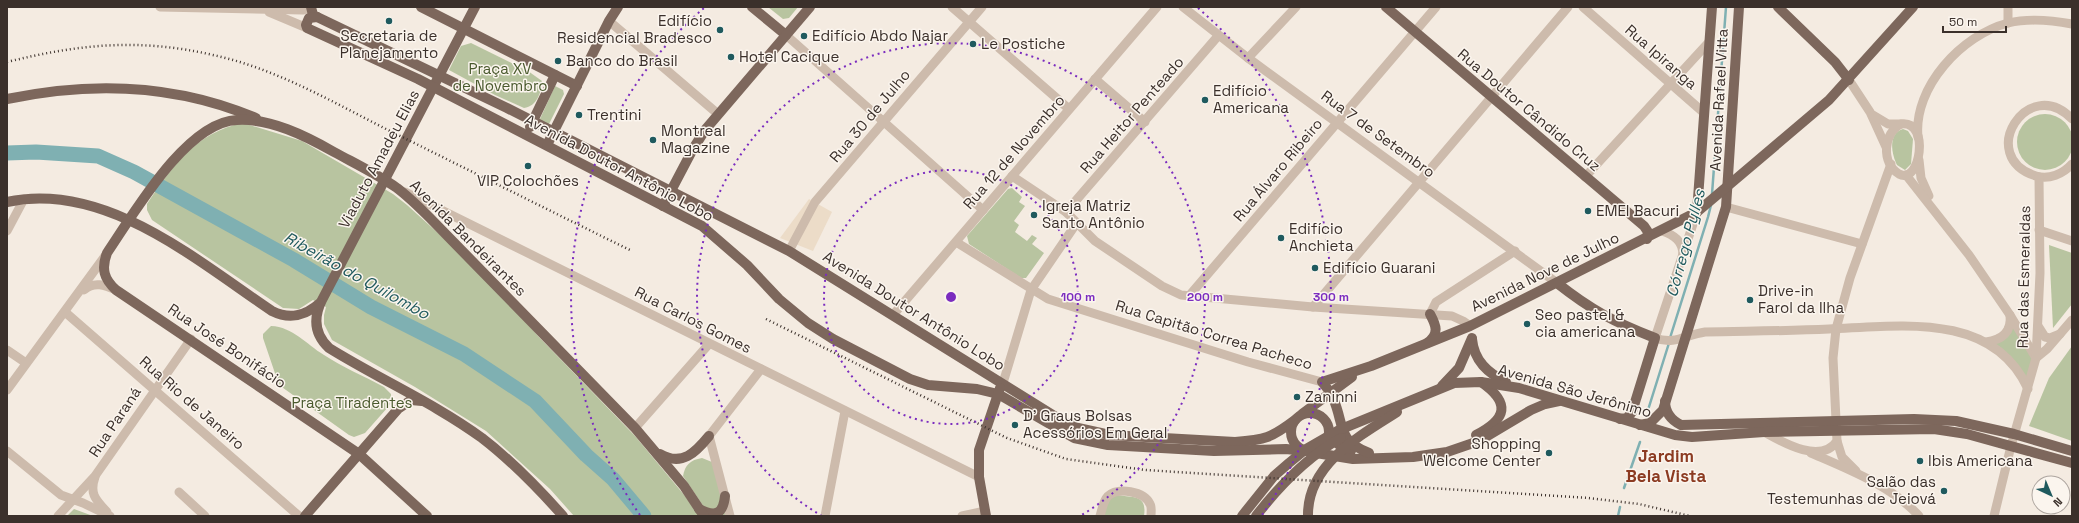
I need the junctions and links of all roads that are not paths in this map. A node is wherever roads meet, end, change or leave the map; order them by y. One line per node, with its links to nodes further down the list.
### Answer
1 (160, 7): 22 (street)
2 (310, 7): 22 (street); 23 (main road)
3 (421, 7): 29 (main road)
4 (475, 7): 29 (main road, Viaduto Amadeu Elias)
5 (618, 7): 24 (main road)
6 (752, 7): 31 (main road)
7 (810, 7): 31 (main road)
8 (952, 7): 25 (street)
9 (982, 7): 25 (street, Rua 30 de Julho)
10 (1157, 7): 38 (street, Rua 12 de Novembro)
11 (1183, 7): 32 (street, Rua 7 de Setembro)
12 (1296, 7): 34 (street)
13 (1386, 7): 30 (main road, Rua Doutor Cândido Cruz)
14 (1436, 7): 30 (street, Rua Álvaro Ribeiro)
15 (1568, 7): 42 (street)
16 (1583, 7): 40 (street, Rua Ipiranga)
17 (1712, 7): 33 (main road, Avenida Rafael Vitta)
18 (1739, 7): 64 (main road, Avenida Rafael Vitta)
19 (1778, 7): 39 (main road)
20 (1913, 7): 39 (main road, Avenida Nove de Julho)
21 (2008, 7): 26 (street)
22 (254, 9): 28 (street)
23 (317, 17): 28 (main road); 35 (main road, Avenida Doutor Antônio Lobo)
24 (609, 20): 41 (main road); 49 (street)
25 (969, 22): 45 (street); 52 (street, Rua 30 de Julho)
26 (2008, 23): 27 (street); 44 (street)
27 (2072, 24)
28 (308, 28): 37 (main road, Avenida Doutor Antônio Lobo)
29 (464, 30): 36 (main road); 103 (main road, Viaduto Amadeu Elias)
30 (1415, 32): 42 (main road, Rua Doutor Cândido Cruz); 51 (street, Rua Álvaro Ribeiro)
31 (786, 35): 49 (main road); 52 (street)
32 (1218, 36): 34 (street, Rua 7 de Setembro); 53 (street, Rua Heitor Penteado)
33 (1709, 42): 40 (street); 46 (main road, Avenida Rafael Vitta)
34 (1248, 58): 51 (street, Rua 7 de Setembro)
35 (424, 68): 37 (main road); 50 (main road, Avenida Doutor Antônio Lobo)
36 (555, 75): 41 (main road); 50 (main road)
37 (418, 79): 57 (main road, Avenida Doutor Antônio Lobo)
38 (1095, 79): 45 (street, Rua 12 de Novembro); 53 (street)
39 (1849, 80): 47 (street); 65 (main road, Avenida Nove de Julho)
40 (1670, 83): 46 (street, Rua Ipiranga); 68 (street)
41 (577, 86): 56 (main road)
42 (1491, 97): 68 (main road, Rua Doutor Cândido Cruz); 70 (street)
43 (7, 99): 55 (main road)
44 (1924, 101): 54 (street); 58 (street)
45 (1069, 109): 67 (street, Rua 12 de Novembro)
46 (1703, 112): 82 (main road, Avenida Rafael Vitta)
47 (1870, 112): 54 (street); 60 (street)
48 (2070, 113): 69 (street)
49 (718, 114): 73 (main road)
50 (533, 121): 56 (main road, Avenida Doutor Antônio Lobo); 57 (main road)
51 (1337, 121): 70 (street, Rua 7 de Setembro); 101 (street, Rua Álvaro Ribeiro)
52 (884, 122): 79 (street); 94 (street, Rua 30 de Julho)
53 (1145, 122): 81 (street, Rua Heitor Penteado)
54 (1904, 124): 58 (street); 60 (street)
55 (275, 126): 71 (main road, Avenida Bandeirantes); 83 (main road, Avenida Bandeirantes)
56 (554, 132): 59 (main road); 73 (main road, Avenida Doutor Antônio Lobo)
57 (526, 135): 59 (main road, Avenida Doutor Antônio Lobo)
58 (1918, 137): 61 (street)
59 (547, 145): 76 (main road, Avenida Doutor Antônio Lobo)
60 (1887, 151): 62 (street)
61 (1919, 154): 66 (street); 80 (street)
62 (1891, 164): 66 (street); 93 (street)
63 (2072, 164): 69 (street)
64 (1730, 167): 65 (main road); 72 (main road, Avenida Rafael Vitta)
65 (1746, 172): 72 (main road, Avenida Nove de Julho)
66 (1906, 175): 80 (street)
67 (1012, 176): 79 (street, Rua 12 de Novembro); 81 (street)
68 (1585, 177): 90 (main road, Rua Doutor Cândido Cruz)
69 (2039, 177): 85 (street, Rua das Esmeraldas)
70 (1420, 182): 95 (street, Rua 7 de Setembro); 104 (street)
71 (395, 187): 121 (street, Rua Carlos Gomes); 151 (main road, Avenida Bandeirantes)
72 (1729, 187): 77 (main road, Avenida Rafael Vitta); 82 (main road, Avenida Nove de Julho)
73 (670, 191): 76 (main road); 94 (main road, Avenida Doutor Antônio Lobo)
74 (24, 199): 75 (main road); 78 (main road); 86 (street)
75 (7, 202)
76 (663, 206): 138 (main road, Avenida Doutor Antônio Lobo)
77 (1726, 206): 93 (street); 109 (main road, Avenida Rafael Vitta)
78 (105, 210): 83 (main road); 89 (main road)
79 (983, 210): 92 (street, Rua 12 de Novembro)
80 (1935, 210): 108 (street)
81 (1066, 212): 84 (street)
82 (1697, 212): 87 (main road, Avenida Nove de Julho); 97 (street, Avenida Rafael Vitta)
83 (130, 220): 88 (main road); 89 (main road, Avenida Bandeirantes)
84 (1076, 224): 100 (street); 101 (street)
85 (2039, 230): 91 (street); 112 (street, Rua das Esmeraldas)
86 (7, 231)
87 (1662, 231): 90 (main road, Avenida Nove de Julho); 97 (street)
88 (153, 232): 89 (main road); 103 (main road)
89 (117, 239): 96 (main road, Avenida Bandeirantes)
90 (1647, 239): 98 (main road, Avenida Nove de Julho)
91 (2072, 241)
92 (956, 242): 100 (street, Rua Capitão Correa Pacheco); 107 (street, Rua 12 de Novembro)
93 (1862, 244): 113 (street)
94 (789, 251): 107 (main road, Avenida Doutor Antônio Lobo)
95 (1515, 251): 98 (street, Rua 7 de Setembro); 106 (street)
96 (107, 253): 99 (main road, Rua José Bonifácio); 102 (street)
97 (1682, 258): 119 (street, Avenida Rafael Vitta)
98 (1557, 283): 111 (main road, Avenida Nove de Julho); 119 (main road)
99 (116, 290): 102 (street); 118 (main road, Rua José Bonifácio)
100 (1031, 290): 128 (street, Rua Capitão Correa Pacheco); 130 (street)
101 (1189, 296): 104 (street)
102 (76, 298): 105 (street)
103 (321, 301): 131 (main road)
104 (1313, 307): 106 (street)
105 (65, 312): 125 (street); 132 (street, Rua Rio de Janeiro)
106 (1430, 314): 111 (street); 122 (main road)
107 (893, 315): 130 (main road, Avenida Doutor Antônio Lobo)
108 (2010, 315): 120 (street); 124 (street)
109 (1690, 318): 114 (street); 117 (main road, Avenida Rafael Vitta)
110 (2072, 320): 115 (street)
111 (1470, 326): 116 (main road); 122 (main road, Avenida Nove de Julho)
112 (2038, 326): 115 (street); 124 (street, Rua das Esmeraldas)
113 (1836, 329): 114 (street); 120 (street); 150 (street)
114 (1705, 332): 117 (street)
115 (2061, 334): 124 (street)
116 (1472, 338): 133 (main road); 136 (main road)
117 (1684, 338): 119 (street); 140 (main road, Avenida Rafael Vitta)
118 (191, 339): 132 (street, Rua Paraná); 164 (main road, Rua José Bonifácio)
119 (1657, 339): 148 (main road, Avenida Rafael Vitta)
120 (1986, 342): 134 (street)
121 (709, 344): 127 (street, Rua Carlos Gomes); 151 (street)
122 (1426, 344): 126 (main road, Avenida Nove de Julho)
123 (7, 350): 125 (street)
124 (2036, 358): 134 (street, Rua das Esmeraldas)
125 (26, 363): 135 (street)
126 (1371, 366): 128 (main road); 137 (main road, Avenida Doutor Antônio Lobo)
127 (761, 369): 144 (street, Rua Carlos Gomes); 155 (street)
128 (1322, 382): 137 (main road)
129 (1481, 382): 133 (main road, Avenida São Jerônimo); 136 (main road, Avenida São Jerônimo); 163 (main road)
130 (1003, 383): 138 (main road); 147 (main road, Avenida Doutor Antônio Lobo)
131 (392, 384): 141 (main road); 143 (main road)
132 (154, 388): 166 (street, Rua Paraná); 178 (street, Rua Rio de Janeiro)
133 (1519, 388): 139 (main road, Avenida São Jerônimo)
134 (2028, 389): 154 (street, Rua das Esmeraldas)
135 (7, 390)
136 (1434, 390): 146 (main road, Avenida São Jerônimo)
137 (1330, 392): 142 (main road, Avenida Doutor Antônio Lobo); 145 (main road)
138 (998, 394): 161 (main road, Avenida Doutor Antônio Lobo); 167 (main road)
139 (1561, 400): 148 (main road, Avenida São Jerônimo); 161 (main road, Avenida Doutor Antônio Lobo)
140 (1665, 401): 149 (main road, Avenida Rafael Vitta); 150 (main road, Avenida São Jerônimo)
141 (427, 404): 143 (main road); 174 (main road)
142 (1314, 404): 145 (main road); 147 (main road, Avenida Doutor Antônio Lobo)
143 (398, 409): 164 (main road)
144 (845, 411): 167 (street, Rua Carlos Gomes); 182 (street)
145 (1337, 411): 163 (main road)
146 (1385, 416): 186 (main road); 187 (main road); 188 (main road)
147 (1297, 418): 153 (main road); 161 (main road)
148 (1620, 419): 149 (main road, Avenida São Jerônimo)
149 (1640, 425): 152 (main road, Avenida São Jerônimo)
150 (1837, 426): 152 (main road, Avenida São Jerônimo); 154 (main road, Avenida São Jerônimo); 156 (street); 157 (main road, Avenida São Jerônimo)
151 (635, 428): 160 (main road, Avenida Bandeirantes)
152 (1764, 432): 158 (street, Avenida São Jerônimo)
153 (1330, 433): 161 (main road); 163 (main road)
154 (2014, 434): 157 (street, Rua das Esmeraldas); 162 (main road, Avenida São Jerônimo)
155 (709, 436): 160 (main road); 170 (street)
156 (1837, 441): 158 (street, Avenida São Jerônimo); 168 (street)
157 (2011, 446): 165 (main road, Avenida São Jerônimo); 190 (street, Rua das Esmeraldas)
158 (1800, 449): 168 (street)
159 (7, 451): 171 (street)
160 (657, 452): 172 (main road, Avenida Bandeirantes)
161 (1308, 452)
162 (2072, 452)
163 (1369, 453)
164 (359, 454): 179 (main road); 180 (main road, Rua José Bonifácio)
165 (2072, 463)
166 (95, 476): 171 (street, Rua Paraná); 176 (street)
167 (979, 477): 173 (main road)
168 (1870, 481): 189 (street)
169 (179, 492): 177 (street)
170 (725, 496): 172 (main road); 181 (street)
171 (72, 500): 175 (street, Rua Paraná); 176 (street)
172 (701, 512)
173 (986, 513): 183 (street)
174 (559, 514)
175 (58, 516)
176 (110, 516)
177 (205, 516)
178 (299, 516)
179 (305, 516)
180 (427, 516)
181 (730, 516)
182 (825, 516)
183 (962, 516)
184 (1100, 516): 185 (street)
185 (1151, 516)
186 (1242, 516)
187 (1256, 516)
188 (1308, 516)
189 (1919, 516)
190 (1994, 516)

